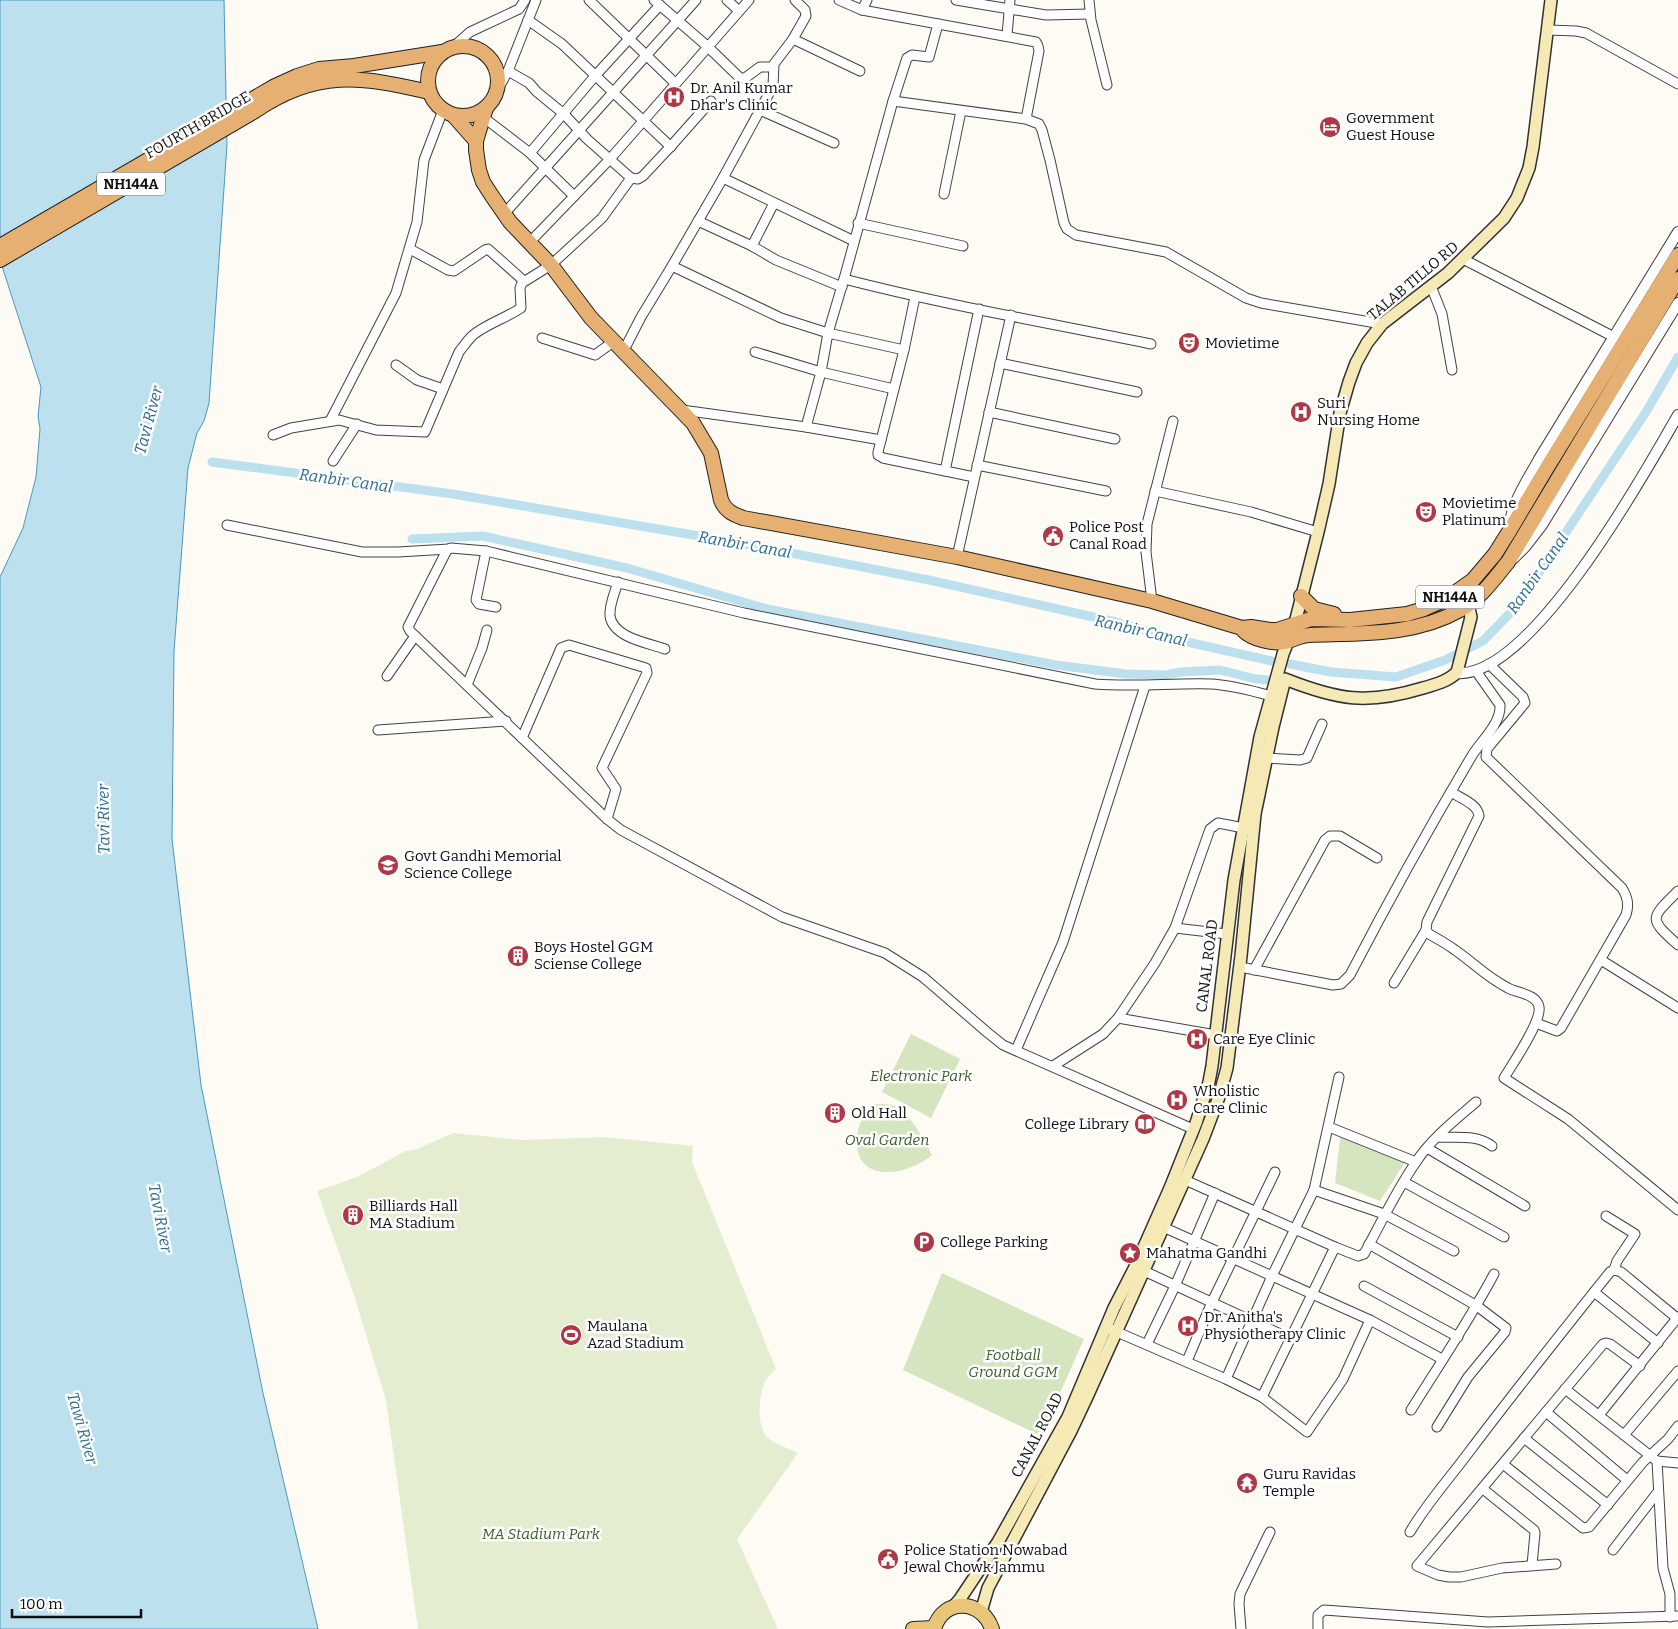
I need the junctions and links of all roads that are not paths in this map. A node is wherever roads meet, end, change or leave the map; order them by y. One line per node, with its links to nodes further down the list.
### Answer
1 (525, 0): 26 (street)
2 (536, 0): 18 (street)
3 (696, 0): 19 (street)
4 (727, 0): 16 (street)
5 (749, 0): 16 (street)
6 (795, 0): 24 (street)
7 (839, 0): 15 (street)
8 (867, 0): 15 (street)
9 (956, 0): 14 (street)
10 (1089, 0): 17 (street)
11 (1551, 0): 21 (main road, TALAB TILLO RD)
12 (595, 2): 23 (street)
13 (657, 2): 19 (street); 23 (street)
14 (1010, 4): 17 (street); 22 (street)
15 (862, 10): 20 (street)
16 (739, 11): 25 (street)
17 (1090, 14): 34 (street)
18 (528, 20): 30 (street); 31 (street)
19 (677, 20): 25 (street); 27 (street)
20 (938, 24): 22 (street); 39 (street)
21 (1548, 30): 33 (street); 71 (main road, TALAB TILLO RD)
22 (1008, 36): 46 (street)
23 (630, 39): 27 (street); 31 (street)
24 (793, 39): 28 (street); 29 (street)
25 (707, 46): 28 (street); 32 (street)
26 (447, 49): 35 (highway, NH144A); 36 (highway); 40 (highway, NH144A)
27 (646, 56): 32 (street); 37 (street)
28 (773, 67): 41 (street)
29 (860, 71)
30 (508, 72): 35 (street); 45 (street)
31 (595, 76): 37 (street); 45 (street)
32 (675, 83): 47 (street)
33 (1678, 84)
34 (1107, 85)
35 (498, 89): 43 (highway, NH144A)
36 (429, 92): 40 (highway, FOURTH BRIDGE / NH144A); 44 (highway)
37 (613, 93): 47 (street); 48 (street)
38 (711, 101): 51 (street)
39 (893, 102): 42 (street); 62 (street)
40 (253, 106): 69 (highway, FOURTH BRIDGE / NH144A)
41 (760, 110): 50 (street); 56 (street)
42 (961, 111): 46 (street); 57 (street)
43 (484, 112): 44 (highway); 49 (highway, NH144A); 52 (street)
44 (448, 113): 49 (highway); 68 (street)
45 (564, 114): 48 (street); 52 (street)
46 (1026, 119): 82 (street)
47 (644, 120): 51 (street); 53 (street)
48 (580, 131): 53 (street); 54 (street)
49 (476, 141): 60 (highway, NH144A)
50 (834, 143)
51 (671, 147): 55 (street)
52 (530, 153): 54 (street)
53 (610, 159): 55 (street); 58 (street)
54 (546, 169): 58 (street); 60 (street)
55 (631, 178): 72 (street)
56 (723, 178): 59 (street); 61 (street)
57 (944, 194)
58 (574, 196): 65 (street)
59 (774, 203): 64 (street); 66 (street)
60 (504, 214): 65 (highway, NH144A)
61 (698, 221): 66 (street); 73 (street)
62 (858, 223): 64 (street); 67 (street)
63 (1678, 232): 84 (street)
64 (854, 241): 76 (street)
65 (528, 243): 72 (highway, NH144A)
66 (752, 246): 76 (street)
67 (963, 246)
68 (410, 249): 74 (street); 100 (street)
69 (2, 252)
70 (1678, 255): 114 (highway, NH144A)
71 (1463, 259): 77 (main road, TALAB TILLO RD); 84 (street)
72 (551, 265): 74 (street); 87 (highway, NH144A)
73 (672, 266): 83 (street); 87 (street)
74 (529, 278): 94 (street)
75 (1678, 278): 119 (highway, NH144A)
76 (843, 283): 78 (street); 83 (street)
77 (1431, 286): 82 (main road, TALAB TILLO RD); 92 (street)
78 (915, 297): 80 (street); 88 (street)
79 (1678, 303): 119 (street)
80 (979, 308): 81 (street); 109 (street)
81 (1011, 316): 86 (street); 90 (street)
82 (1382, 324): 115 (main road, TALAB TILLO RD)
83 (828, 333): 88 (street); 93 (street)
84 (1614, 337): 114 (street)
85 (542, 338): 87 (street)
86 (1151, 344)
87 (614, 347): 97 (highway, NH144A)
88 (904, 350): 95 (street)
89 (755, 352): 93 (street)
90 (1000, 363): 96 (street); 98 (street)
91 (396, 365): 94 (street)
92 (1452, 370)
93 (821, 372): 95 (street); 103 (street)
94 (443, 389): 102 (street)
95 (894, 389): 106 (street)
96 (1137, 392)
97 (682, 410): 103 (street); 118 (highway, NH144A)
98 (989, 412): 105 (street); 108 (street)
99 (1678, 415): 130 (street)
100 (330, 421): 102 (street); 104 (street)
101 (1173, 422): 112 (street)
102 (357, 424): 107 (street)
103 (806, 427): 106 (street)
104 (273, 435)
105 (1115, 439)
106 (881, 440): 109 (street)
107 (333, 461)
108 (977, 465): 110 (street); 111 (street)
109 (945, 471): 110 (street)
110 (974, 477): 118 (street)
111 (1106, 491)
112 (1156, 491): 115 (street); 122 (street)
113 (227, 526): 116 (street)
114 (1510, 530): 125 (highway, NH144A)
115 (1318, 532): 121 (main road, TALAB TILLO RD)
116 (449, 549): 117 (street); 128 (street)
117 (486, 551): 120 (street); 124 (street)
118 (957, 557): 122 (highway, NH144A)
119 (1508, 562): 123 (highway, NH144A)
120 (618, 582): 129 (street); 135 (street)
121 (1301, 596): 125 (highway); 127 (main road, TALAB TILLO RD)
122 (1152, 601): 127 (highway, NH144A)
123 (1468, 604): 127 (highway, NH144A); 131 (main road)
124 (496, 607)
125 (1353, 620): 127 (highway, NH144A)
126 (487, 630): 134 (street)
127 (1293, 633): 136 (main road, CANAL ROAD)
128 (415, 636): 133 (street); 134 (street)
129 (665, 649)
130 (1489, 664): 132 (street); 151 (street)
131 (1458, 668): 132 (street); 141 (main road, CANAL ROAD)
132 (1476, 671): 142 (street)
133 (386, 676)
134 (467, 685): 137 (street)
135 (1144, 686): 136 (street); 159 (street)
136 (1272, 696): 144 (main road, CANAL ROAD)
137 (506, 721): 139 (street); 140 (street)
138 (1322, 724): 141 (street)
139 (378, 730)
140 (522, 738): 143 (street); 143 (street)
141 (1266, 758): 152 (main road, CANAL ROAD)
142 (1451, 792): 148 (street); 153 (street)
143 (606, 819): 159 (street)
144 (1244, 828): 147 (street); 149 (main road, CANAL ROAD)
145 (1377, 858): 153 (street)
146 (1678, 891): 150 (street)
147 (1174, 928): 149 (street); 156 (street)
148 (1426, 930): 154 (street); 157 (street)
149 (1227, 934): 158 (main road, CANAL ROAD)
150 (1678, 945)
151 (1601, 960): 155 (street); 157 (street)
152 (1240, 967): 153 (street); 170 (main road, CANAL ROAD)
153 (1254, 970)
154 (1394, 983)
155 (1678, 1008)
156 (1118, 1018): 158 (street); 160 (street)
157 (1536, 1023): 175 (street)
158 (1216, 1035): 164 (main road, CANAL ROAD)
159 (1016, 1050): 160 (street)
160 (1053, 1066): 164 (street)
161 (1339, 1077): 163 (street)
162 (1476, 1102): 165 (street)
163 (1329, 1127): 168 (street); 172 (street)
164 (1193, 1129): 200 (main road, CANAL ROAD)
165 (1438, 1137): 166 (street); 167 (street)
166 (1492, 1146)
167 (1427, 1148): 168 (street); 174 (street)
168 (1416, 1162): 171 (street)
169 (1275, 1172): 176 (street)
170 (1185, 1180): 173 (street); 179 (main road, CANAL ROAD)
171 (1404, 1182): 177 (street); 181 (street)
172 (1314, 1190): 177 (street); 180 (street)
173 (1215, 1194): 176 (street); 182 (street)
174 (1525, 1206)
175 (1678, 1210)
176 (1256, 1211): 180 (street); 186 (street)
177 (1384, 1214): 183 (street); 185 (street)
178 (1606, 1216): 187 (street)
179 (1163, 1227): 182 (street); 188 (main road, CANAL ROAD)
180 (1294, 1229): 184 (street); 190 (street)
181 (1504, 1237)
182 (1195, 1241): 186 (street); 191 (street)
183 (1369, 1244): 184 (street); 196 (street)
184 (1334, 1247): 194 (street)
185 (1454, 1251)
186 (1233, 1259): 190 (street); 195 (street)
187 (1614, 1270): 193 (street); 197 (street)
188 (1144, 1271): 191 (street); 200 (main road, CANAL ROAD)
189 (1494, 1274): 196 (street)
190 (1272, 1276): 194 (street); 198 (street)
191 (1175, 1286): 195 (street); 204 (street)
192 (1364, 1286): 201 (street)
193 (1594, 1292): 203 (street); 227 (street)
194 (1312, 1294): 199 (street); 202 (street)
195 (1212, 1302): 198 (street); 206 (street)
196 (1477, 1306): 201 (street); 216 (street)
197 (1678, 1318): 203 (street)
198 (1252, 1320): 202 (street); 209 (street)
199 (1370, 1320): 205 (street); 211 (street)
200 (1111, 1329): 204 (street); 231 (main road, CANAL ROAD); 232 (main road, CANAL ROAD)
201 (1458, 1337): 205 (street)
202 (1291, 1339): 211 (street)
203 (1658, 1343): 207 (street)
204 (1147, 1344): 206 (street)
205 (1442, 1359): 212 (street)
206 (1186, 1361): 209 (street)
207 (1640, 1366): 210 (street); 214 (street)
208 (1678, 1371): 217 (street)
209 (1226, 1378): 211 (street)
210 (1566, 1389): 213 (street); 214 (street)
211 (1262, 1397)
212 (1411, 1410)
213 (1546, 1412): 218 (street); 222 (street)
214 (1599, 1415): 217 (street)
215 (1678, 1426): 219 (street)
216 (1437, 1427)
217 (1624, 1435): 219 (street)
218 (1524, 1438): 221 (street); 225 (street)
219 (1653, 1458): 220 (street); 222 (street); 224 (street)
220 (1678, 1463)
221 (1503, 1464): 223 (street); 225 (street)
222 (1627, 1480): 225 (street)
223 (1482, 1489): 230 (street); 230 (street)
224 (1657, 1493): 228 (street); 233 (street)
225 (1608, 1505)
226 (1270, 1532): 237 (street)
227 (1410, 1532)
228 (1613, 1550)
229 (1556, 1564): 230 (street)
230 (1532, 1565)
231 (953, 1607): 232 (main road); 234 (main road)
232 (982, 1612): 236 (main road)
233 (1674, 1616): 238 (street)
234 (934, 1628): 235 (main road)
235 (913, 1629)
236 (992, 1629)
237 (1241, 1629)
238 (1318, 1629)

